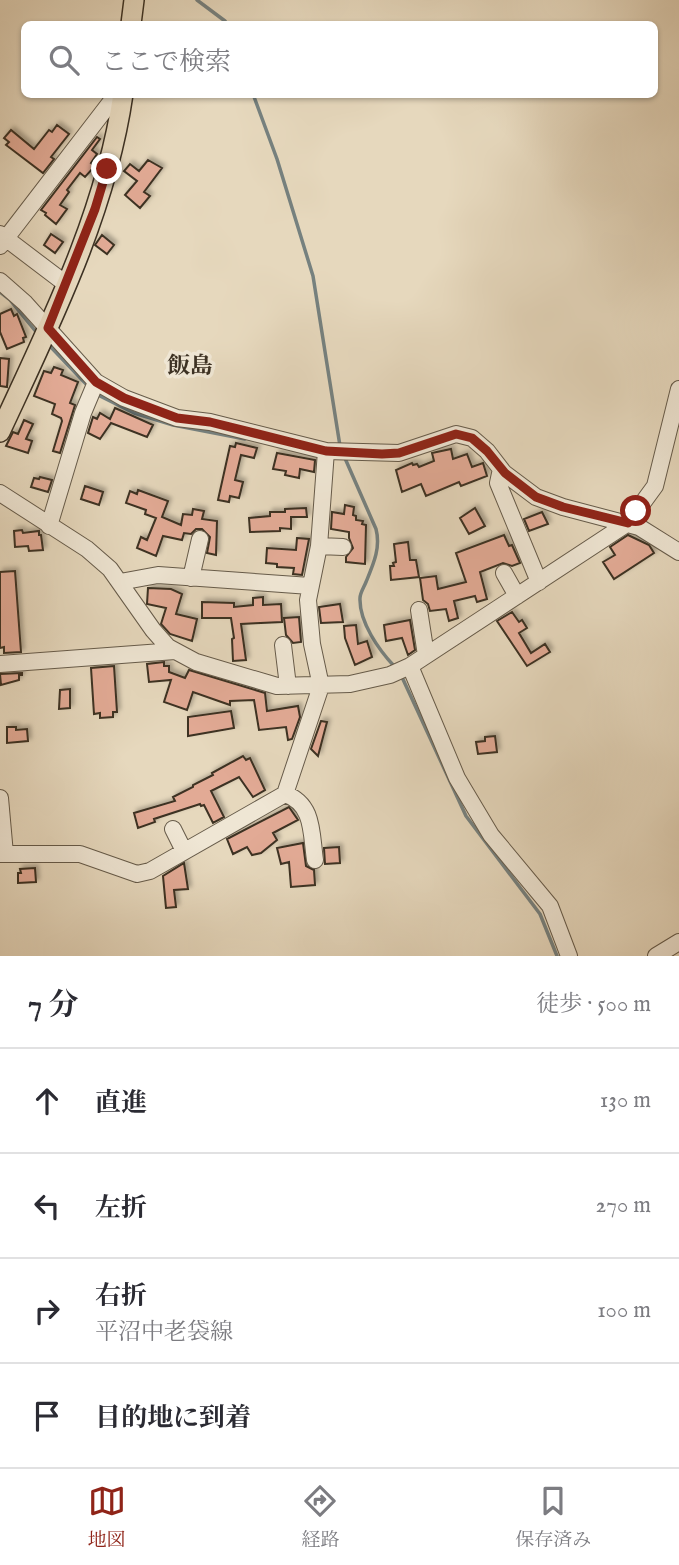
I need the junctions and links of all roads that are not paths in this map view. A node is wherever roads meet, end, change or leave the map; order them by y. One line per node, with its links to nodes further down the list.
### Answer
1 (134, 0): 2 (main road)
2 (131, 21)
3 (120, 98): 5 (street)
4 (122, 98): 7 (main road)
5 (2, 239): 7 (street)
6 (0, 281): 8 (street)
7 (66, 284): 8 (main road)
8 (48, 328): 9 (street); 11 (main road)
9 (96, 382): 12 (street); 16 (street)
10 (679, 388): 15 (street)
11 (0, 432)
12 (326, 451): 13 (street); 18 (street)
13 (501, 469): 15 (street); 24 (street)
14 (0, 493): 16 (street)
15 (628, 523): 20 (street); 24 (street)
16 (49, 526): 23 (street)
17 (200, 539): 22 (street)
18 (319, 546): 19 (street); 25 (street)
19 (343, 547)
20 (679, 552)
21 (504, 573): 26 (street)
22 (191, 578): 23 (street); 25 (street)
23 (120, 582): 29 (street)
24 (539, 582): 26 (street)
25 (310, 586): 34 (street)
26 (517, 596): 30 (street)
27 (419, 610): 30 (street)
28 (283, 645): 33 (street)
29 (175, 651): 31 (street); 33 (street)
30 (426, 655): 32 (street)
31 (0, 664)
32 (410, 666): 34 (street); 42 (street)
33 (288, 685): 34 (street)
34 (321, 686): 35 (street)
35 (285, 794): 38 (street); 40 (street)
36 (0, 798): 39 (street)
37 (173, 829): 38 (street)
38 (184, 851): 39 (street)
39 (2, 854)
40 (315, 859)
41 (679, 942): 43 (street)
42 (569, 956)
43 (656, 956)

